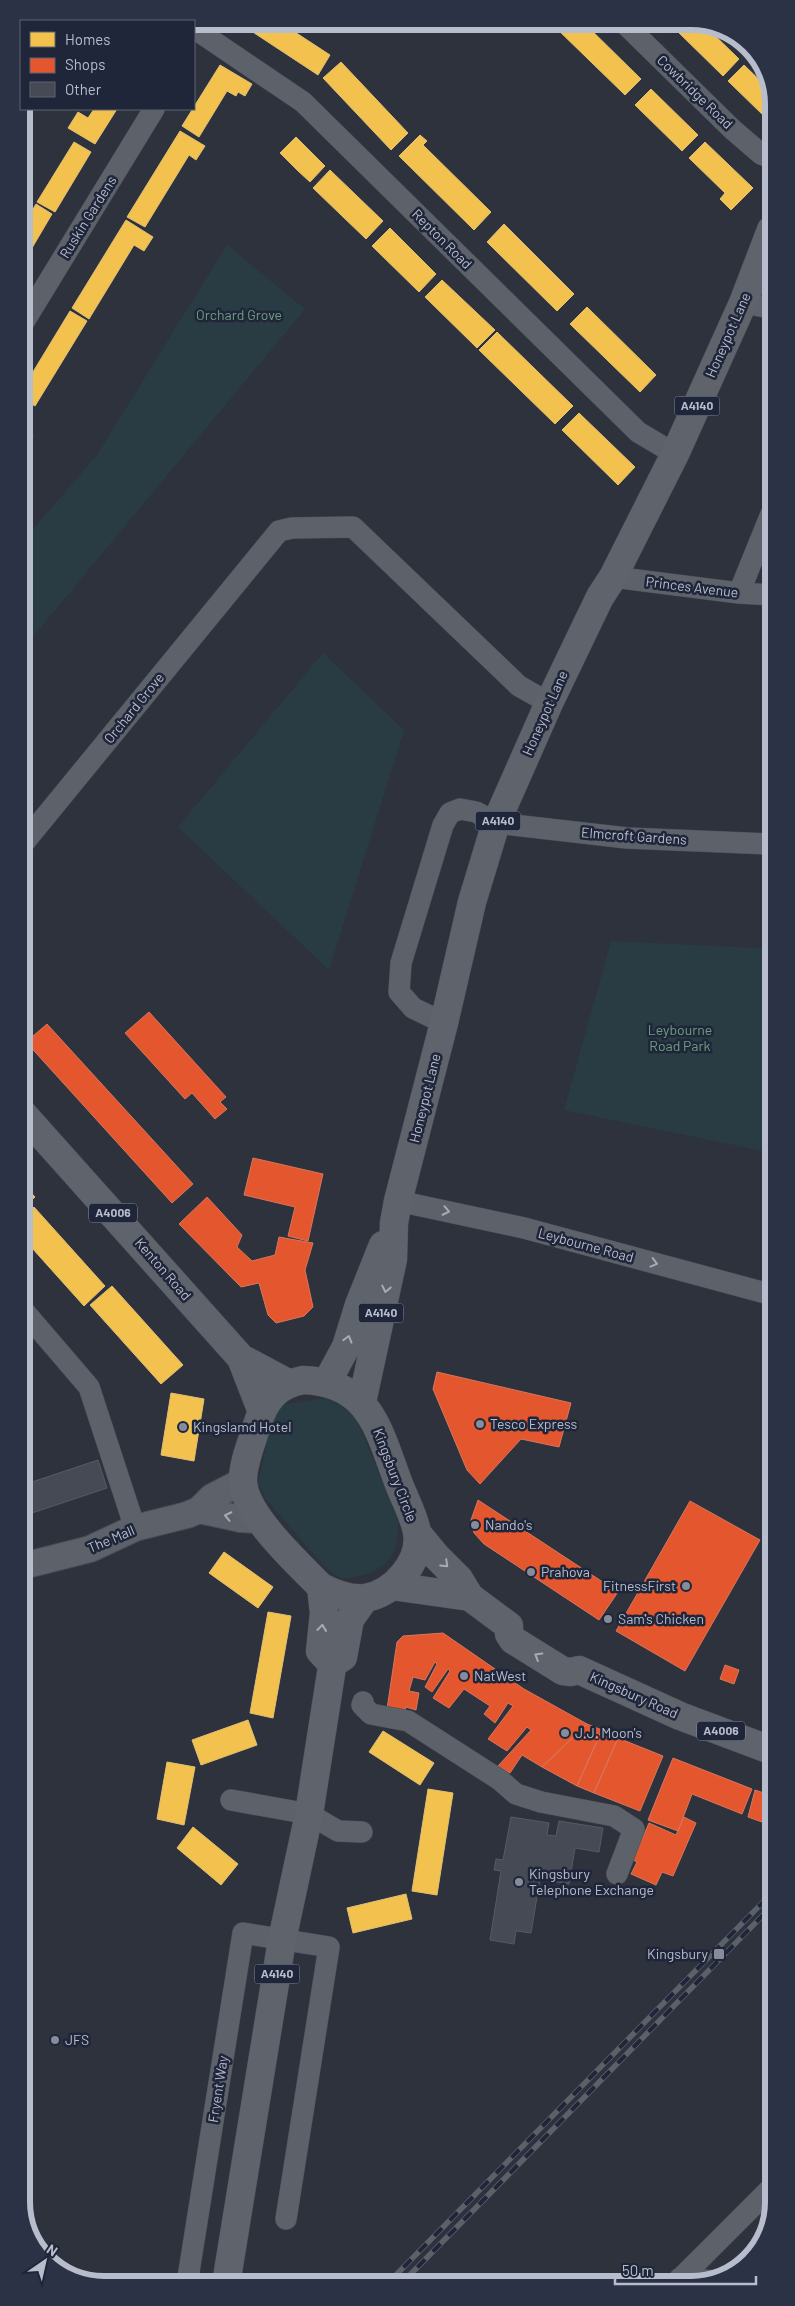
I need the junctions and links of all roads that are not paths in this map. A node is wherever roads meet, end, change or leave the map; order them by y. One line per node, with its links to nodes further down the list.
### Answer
1 (631, 30): 4 (street, Cowbridge Road)
2 (201, 33): 9 (street, Repton Road)
3 (153, 110): 8 (street, Ruskin Gardens)
4 (765, 156)
5 (765, 246): 6 (main road, Honeypot Lane / A4140)
6 (743, 303): 7 (street); 9 (main road, Honeypot Lane / A4140)
7 (765, 307)
8 (30, 312)
9 (675, 454): 11 (main road, Honeypot Lane / A4140)
10 (765, 531): 12 (street)
11 (612, 577): 12 (street, Princes Avenue); 14 (main road, Honeypot Lane / A4140)
12 (739, 593): 13 (street, Princes Avenue)
13 (765, 595)
14 (549, 703): 15 (main road, Honeypot Lane / A4140); 16 (street, Orchard Grove)
15 (496, 823): 17 (street, Elmcroft Gardens); 18 (main road, Honeypot Lane / A4140); 18 (street)
16 (30, 835)
17 (765, 844)
18 (444, 1023): 20 (main road, Honeypot Lane / A4140)
19 (30, 1122): 23 (main road, Kenton Road / A4006)
20 (396, 1212): 21 (street, Leybourne Road, one-way to 21); 24 (main road, Honeypot Lane / A4140, one-way to 20); 26 (main road, Honeypot Lane / A4140, one-way to 26)
21 (765, 1293)
22 (30, 1318): 31 (street)
23 (242, 1358): 25 (main road, Kenton Road / A4006); 27 (main road, Kenton Road / A4006)
24 (327, 1382): 25 (main road, Kingsbury Circle); 26 (main road, Kingsbury Circle)
25 (288, 1383): 27 (main road)
26 (362, 1402): 32 (main road, Kingsbury Circle)
27 (262, 1412): 28 (main road)
28 (243, 1481): 29 (street, The Mall); 30 (main road)
29 (199, 1510): 30 (street, one-way to 29); 31 (street, The Mall)
30 (258, 1520): 34 (main road)
31 (135, 1528): 33 (street, The Mall)
32 (417, 1533): 35 (main road, Kingsbury Circle); 36 (main road, Kingsbury Road / A4006, one-way to 36)
33 (30, 1564)
34 (321, 1586): 37 (main road); 38 (main road, one-way to 34)
35 (392, 1586): 36 (main road, Kingsbury Road / A4006); 37 (main road, Kingsbury Circle)
36 (470, 1597): 40 (main road, Kingsbury Road / A4006)
37 (365, 1598): 38 (main road, A4140)
38 (332, 1664): 42 (main road, A4140)
39 (363, 1702): 44 (street)
40 (765, 1748)
41 (231, 1800): 42 (street)
42 (309, 1814): 43 (street); 45 (main road, A4140)
43 (362, 1832)
44 (617, 1874)
45 (282, 1940): 47 (street); 48 (street, Fryent Way); 49 (main road, A4140)
46 (765, 2194): 50 (street)
47 (286, 2219)
48 (188, 2276)
49 (227, 2276)
50 (682, 2276)

